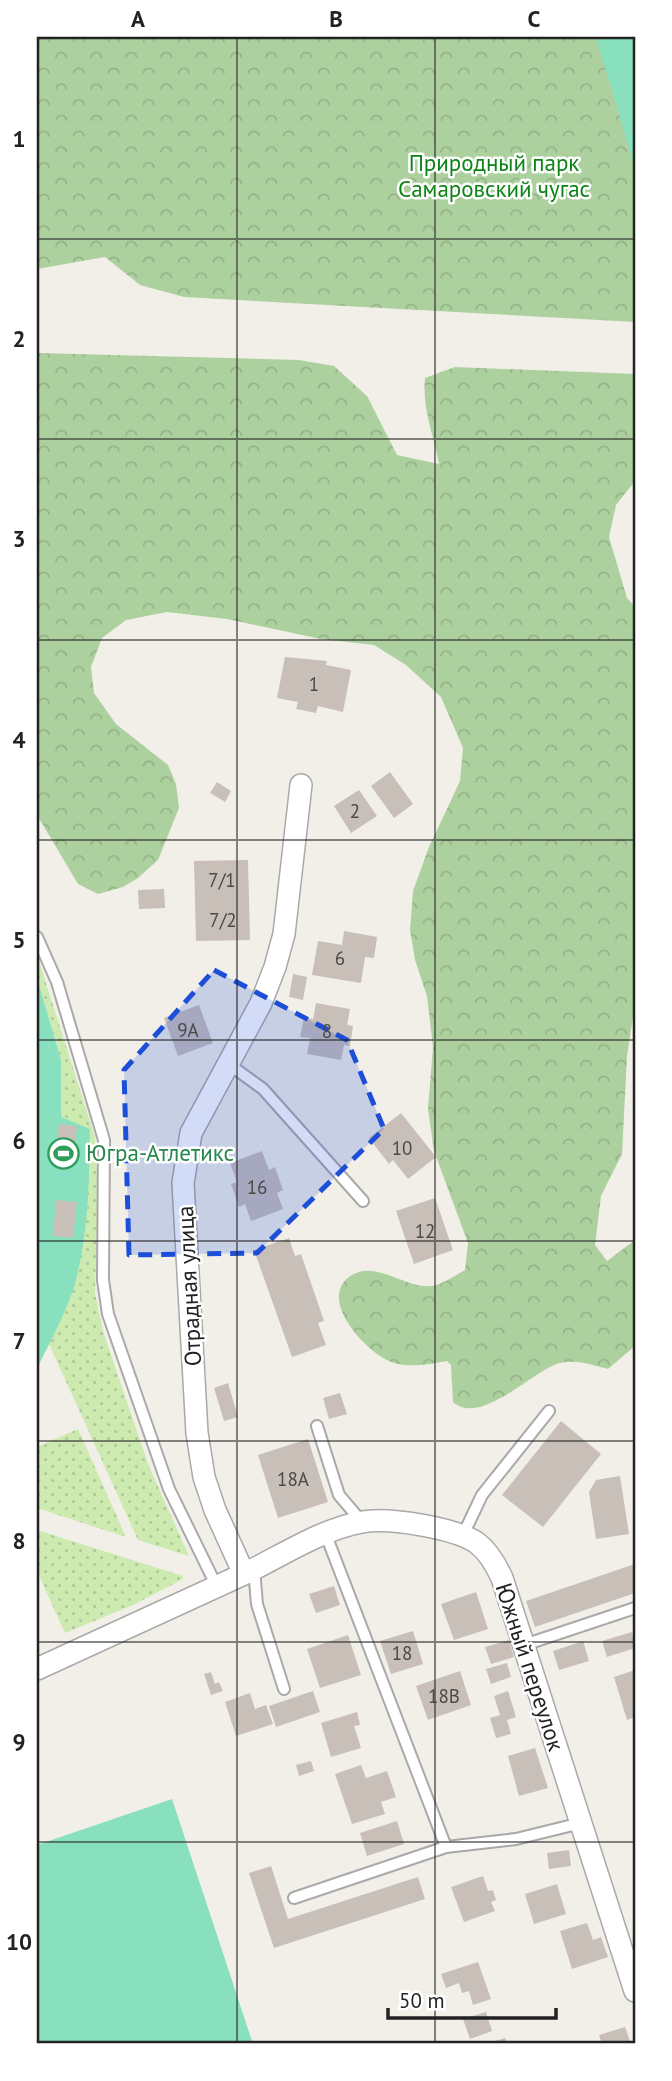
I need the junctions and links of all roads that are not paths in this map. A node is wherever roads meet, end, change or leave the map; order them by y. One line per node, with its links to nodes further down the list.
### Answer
1 (301, 785): 3 (street, Отрадная улица)
2 (37, 937): 11 (lane)
3 (230, 1065): 4 (lane); 10 (street, Отрадная улица)
4 (363, 1202)
5 (549, 1411): 9 (lane)
6 (317, 1426): 7 (lane)
7 (362, 1522): 8 (street, Южный переулок); 9 (street, Южный переулок)
8 (326, 1535): 10 (street, Южный переулок); 17 (lane)
9 (463, 1535): 13 (street, Южный переулок)
10 (249, 1571): 11 (street); 15 (lane)
11 (217, 1587): 14 (street)
12 (635, 1608): 13 (lane)
13 (524, 1645): 16 (street, Южный переулок)
14 (37, 1669)
15 (284, 1689)
16 (581, 1823): 17 (lane); 19 (street, Южный переулок)
17 (446, 1847): 18 (lane)
18 (294, 1898)
19 (635, 1991)

